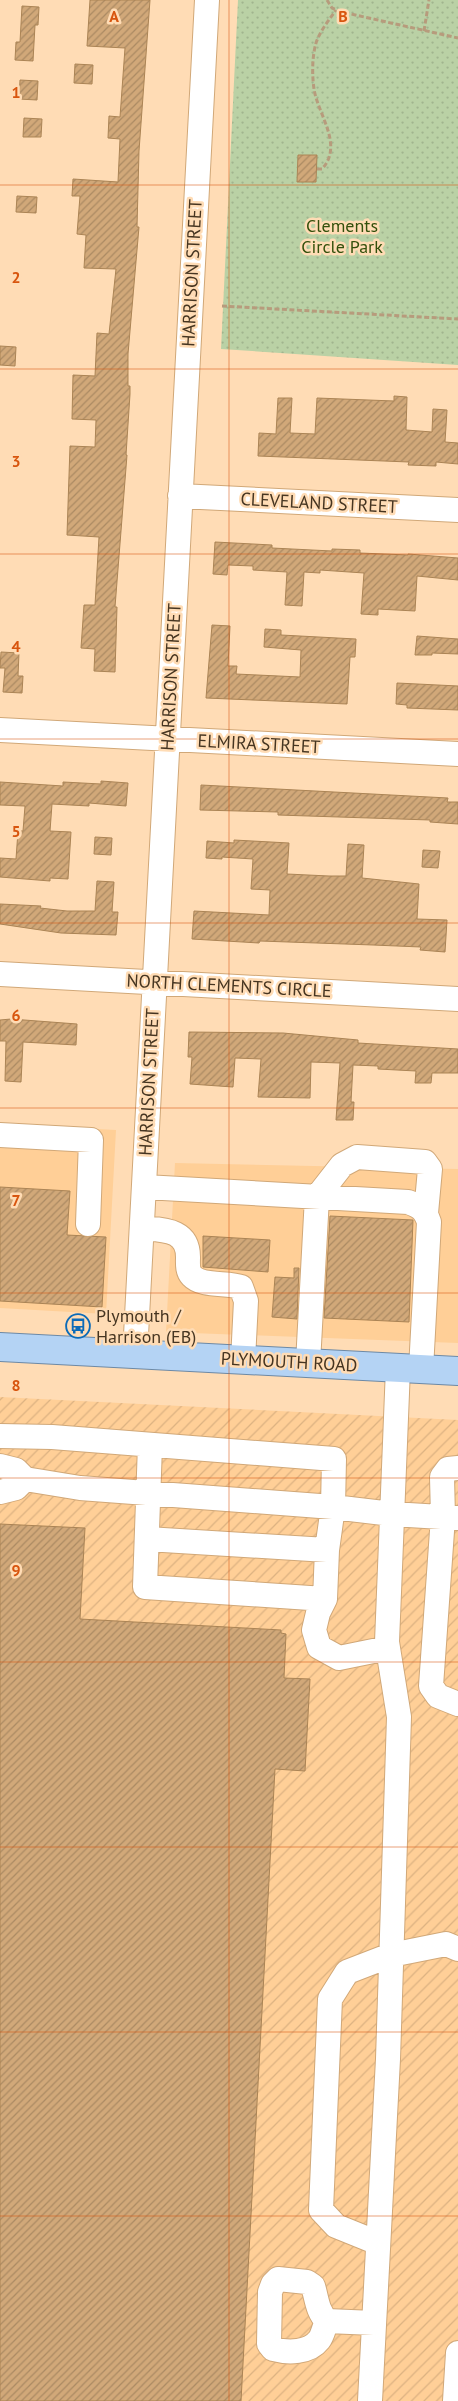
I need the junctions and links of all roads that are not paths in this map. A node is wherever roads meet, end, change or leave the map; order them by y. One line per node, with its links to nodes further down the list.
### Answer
1 (208, 0): 2 (street, HARRISON STREET)
2 (180, 496): 3 (street, CLEVELAND STREET); 5 (street, HARRISON STREET)
3 (458, 510)
4 (0, 730): 5 (street, ELMIRA STREET)
5 (167, 739): 6 (street, ELMIRA STREET); 8 (street, HARRISON STREET)
6 (458, 754)
7 (0, 974): 8 (street, NORTH CLEMENTS CIRCLE)
8 (154, 982): 9 (street, NORTH CLEMENTS CIRCLE); 11 (street, HARRISON STREET)
9 (458, 999)
10 (0, 1135): 14 (street)
11 (145, 1187): 12 (street); 15 (street, HARRISON STREET)
12 (317, 1197): 13 (street); 13 (street); 19 (street)
13 (426, 1213): 20 (street)
14 (88, 1224)
15 (142, 1228): 17 (street, HARRISON STREET); 18 (street)
16 (0, 1347): 17 (main road, PLYMOUTH ROAD)
17 (135, 1354): 18 (main road, PLYMOUTH ROAD)
18 (243, 1360): 19 (main road, PLYMOUTH ROAD)
19 (308, 1363): 20 (main road, PLYMOUTH ROAD)
20 (409, 1369): 21 (main road, PLYMOUTH ROAD); 30 (street)
21 (458, 1371)
22 (0, 1436): 23 (street)
23 (150, 1445): 28 (street); 29 (street)
24 (0, 1466): 26 (street)
25 (458, 1468): 31 (street)
26 (26, 1479): 27 (street); 28 (street)
27 (0, 1492)
28 (149, 1494): 29 (street); 32 (street)
29 (333, 1507): 30 (street); 33 (street)
30 (392, 1514): 31 (street); 35 (street)
31 (450, 1517): 36 (street)
32 (147, 1539): 33 (street); 34 (street)
33 (327, 1550): 34 (street)
34 (325, 1599): 35 (street)
35 (388, 1648): 38 (street)
36 (458, 1704)
37 (458, 1949): 38 (street)
38 (391, 1955): 39 (street); 39 (street)
39 (378, 2243): 41 (street)
40 (327, 2321): 41 (street)
41 (374, 2323): 43 (street)
42 (458, 2353): 44 (street)
43 (370, 2401)
44 (455, 2401)

